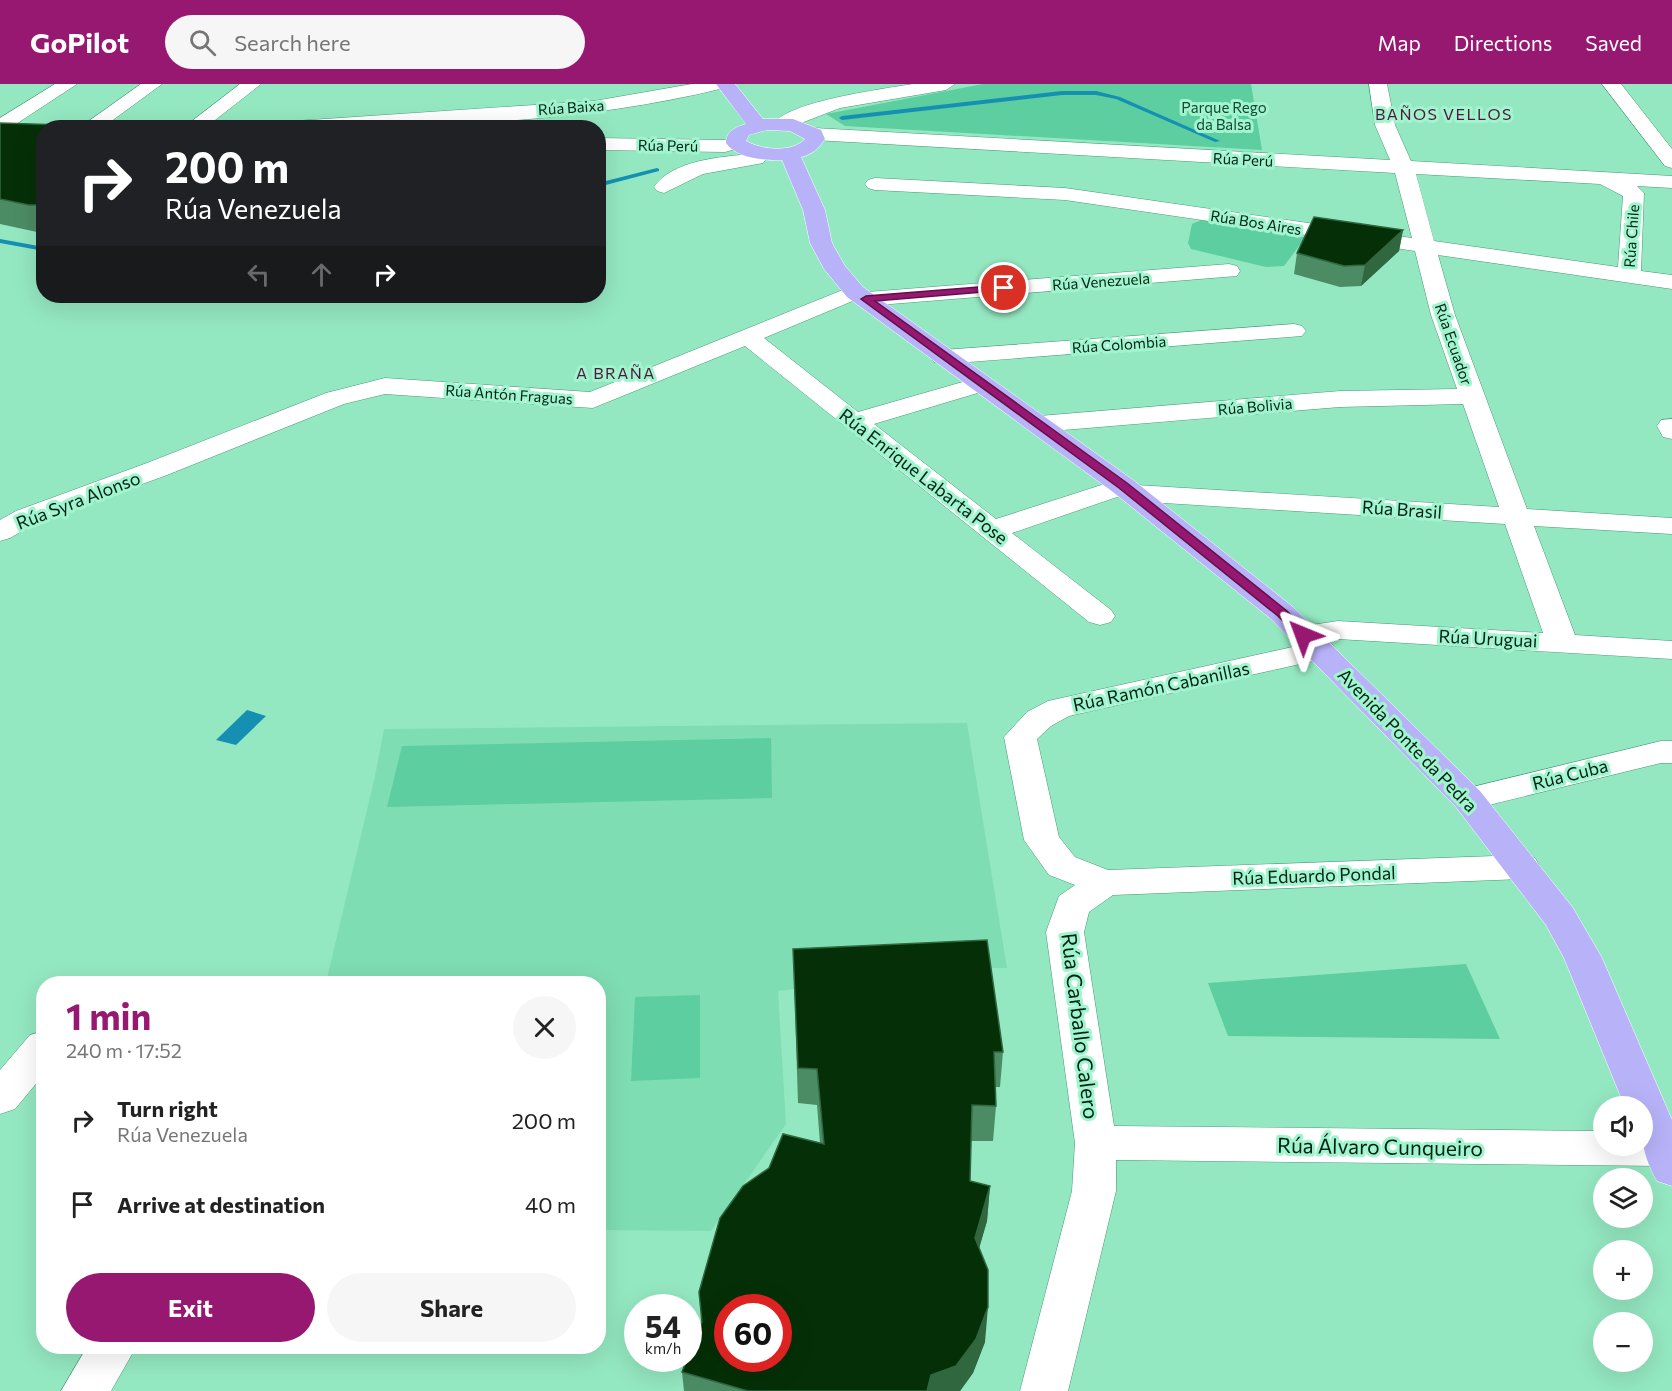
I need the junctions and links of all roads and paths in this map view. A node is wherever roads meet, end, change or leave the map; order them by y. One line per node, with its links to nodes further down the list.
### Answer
1 (68, 84): 15 (street)
2 (153, 84): 12 (street)
3 (252, 84): 13 (street)
4 (622, 84): 11 (street)
5 (717, 84): 10 (street, Rúa Baixa)
6 (725, 84): 16 (main road, Avenida Ponte da Pedra)
7 (946, 84): 16 (street)
8 (1378, 84): 22 (street, Rúa Ecuador)
9 (1611, 84): 23 (street)
10 (660, 90): 11 (street, Rúa Baixa)
11 (631, 102): 14 (street, Rúa Baixa)
12 (100, 120)
13 (203, 120)
14 (393, 120)
15 (0, 126)
16 (769, 132): 17 (main road); 17 (main road); 20 (main road); 20 (main road); 26 (street); 31 (main road, Avenida Ponte da Pedra)
17 (814, 134): 22 (street, Rúa Perú)
18 (0, 135): 19 (street)
19 (22, 135)
20 (736, 142): 21 (street, Rúa Perú)
21 (606, 144)
22 (1404, 168): 24 (street, Rúa Perú); 27 (street, Rúa Ecuador)
23 (1671, 177): 24 (street, Rúa Perú)
24 (1606, 179): 29 (street, Rúa Chile)
25 (875, 183): 27 (street, Rúa Bos Aires)
26 (664, 187)
27 (1426, 246): 29 (street, Rúa Bos Aires); 36 (street, Rúa Ecuador)
28 (1229, 271): 31 (street, Rúa Venezuela)
29 (1629, 276): 30 (street, Rúa Bos Aires)
30 (1672, 282)
31 (860, 295): 33 (street, Rúa Antón Fraguas); 34 (main road, Avenida Ponte da Pedra)
32 (1294, 331): 34 (street, Rúa Colombia)
33 (748, 337): 37 (street, Rúa Enrique Labarta Pose); 39 (street, Rúa Antón Fraguas)
34 (943, 357): 35 (main road, Avenida Ponte da Pedra)
35 (982, 384): 37 (street); 38 (main road, Avenida Ponte da Pedra)
36 (1472, 396): 38 (street, Rúa Bolivia); 42 (street, Rúa Ecuador)
37 (855, 421): 45 (street, Rúa Enrique Labarta Pose)
38 (1039, 424): 40 (main road, Avenida Ponte da Pedra)
39 (157, 469): 43 (street, Rúa Syra Alonso)
40 (1128, 489): 42 (street, Rúa Brasil); 45 (street); 49 (main road, Avenida Ponte da Pedra)
41 (0, 506): 43 (street)
42 (1516, 516): 44 (street, Rúa Brasil); 48 (street, Rúa Ecuador)
43 (26, 517): 46 (street, Rúa Syra Alonso)
44 (1672, 526)
45 (992, 530): 47 (street, Rúa Enrique Labarta Pose)
46 (0, 532)
47 (1100, 616)
48 (1562, 642): 49 (street, Rúa Uruguai); 50 (street, Rúa Uruguai)
49 (1311, 643): 52 (main road, Avenida Ponte da Pedra); 54 (street, Rúa Ramón Cabanillas)
50 (1672, 650)
51 (1672, 752): 52 (street, Rúa Cuba)
52 (1468, 799): 53 (main road, Avenida Ponte da Pedra)
53 (1522, 867): 54 (street, Rúa Eduardo Pondal); 58 (main road, Avenida Ponte da Pedra)
54 (1105, 883): 57 (street, Rúa Carballo Calero)
55 (36, 1055): 56 (street)
56 (0, 1098)
57 (1096, 1143): 58 (street, Rúa Álvaro Cunqueiro); 61 (street, Rúa Carballo Calero)
58 (1668, 1159)
59 (109, 1354): 60 (street)
60 (85, 1391)
61 (1044, 1391)

